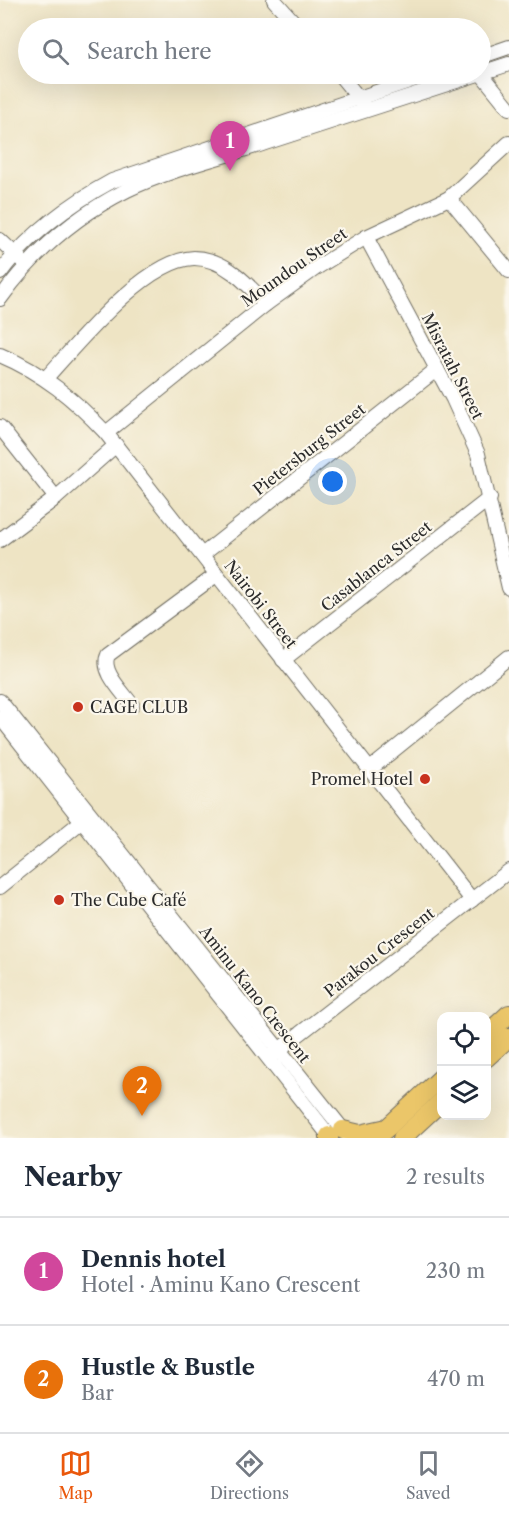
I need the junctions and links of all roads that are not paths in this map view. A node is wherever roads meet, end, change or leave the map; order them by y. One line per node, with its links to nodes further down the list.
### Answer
1 (274, 0): 2 (street)
2 (290, 18)
3 (509, 47): 4 (street)
4 (491, 53)
5 (509, 64): 6 (street)
6 (491, 70)
7 (348, 84): 11 (street)
8 (397, 84): 11 (street)
9 (446, 84): 13 (street)
10 (490, 84): 12 (street)
11 (358, 96): 13 (street); 18 (street)
12 (509, 108)
13 (366, 109): 19 (street)
14 (509, 143): 15 (street, Moundou Street)
15 (449, 198): 16 (street, Moundou Street); 20 (street)
16 (366, 237): 23 (street, Moundou Street); 25 (street, Misratah Street)
17 (0, 240): 18 (street)
18 (15, 255): 19 (street); 21 (street)
19 (27, 264): 22 (street)
20 (509, 271)
21 (0, 273)
22 (0, 299)
23 (266, 304): 26 (street); 28 (street, Moundou Street)
24 (0, 355): 26 (street, Nairobi Street)
25 (438, 369): 31 (street, Misratah Street); 33 (street, Pietersburg Street)
26 (46, 378): 28 (street, Nairobi Street)
27 (0, 427): 30 (street)
28 (106, 433): 29 (street, Nairobi Street)
29 (116, 445): 30 (street); 33 (street, Nairobi Street)
30 (56, 498): 32 (street)
31 (490, 498): 35 (street, Misratah Street); 37 (street, Casablanca Street)
32 (0, 540)
33 (202, 555): 34 (street, Nairobi Street)
34 (216, 574): 37 (street, Nairobi Street); 39 (street)
35 (509, 588)
36 (509, 657): 41 (street)
37 (283, 660): 41 (street, Nairobi Street)
38 (0, 701): 42 (street)
39 (132, 705)
40 (0, 717): 42 (street)
41 (369, 770): 45 (street, Nairobi Street)
42 (86, 817): 44 (street); 49 (street)
43 (509, 871): 45 (street, Parakou Crescent)
44 (0, 887)
45 (472, 900): 49 (street, Parakou Crescent)
46 (509, 1014): 47 (main road)
47 (491, 1030)
48 (509, 1037): 50 (main road)
49 (273, 1054): 54 (street)
50 (491, 1054)
51 (437, 1081): 53 (main road)
52 (437, 1105): 55 (main road)
53 (381, 1133): 54 (main road)
54 (336, 1136)
55 (402, 1138)

